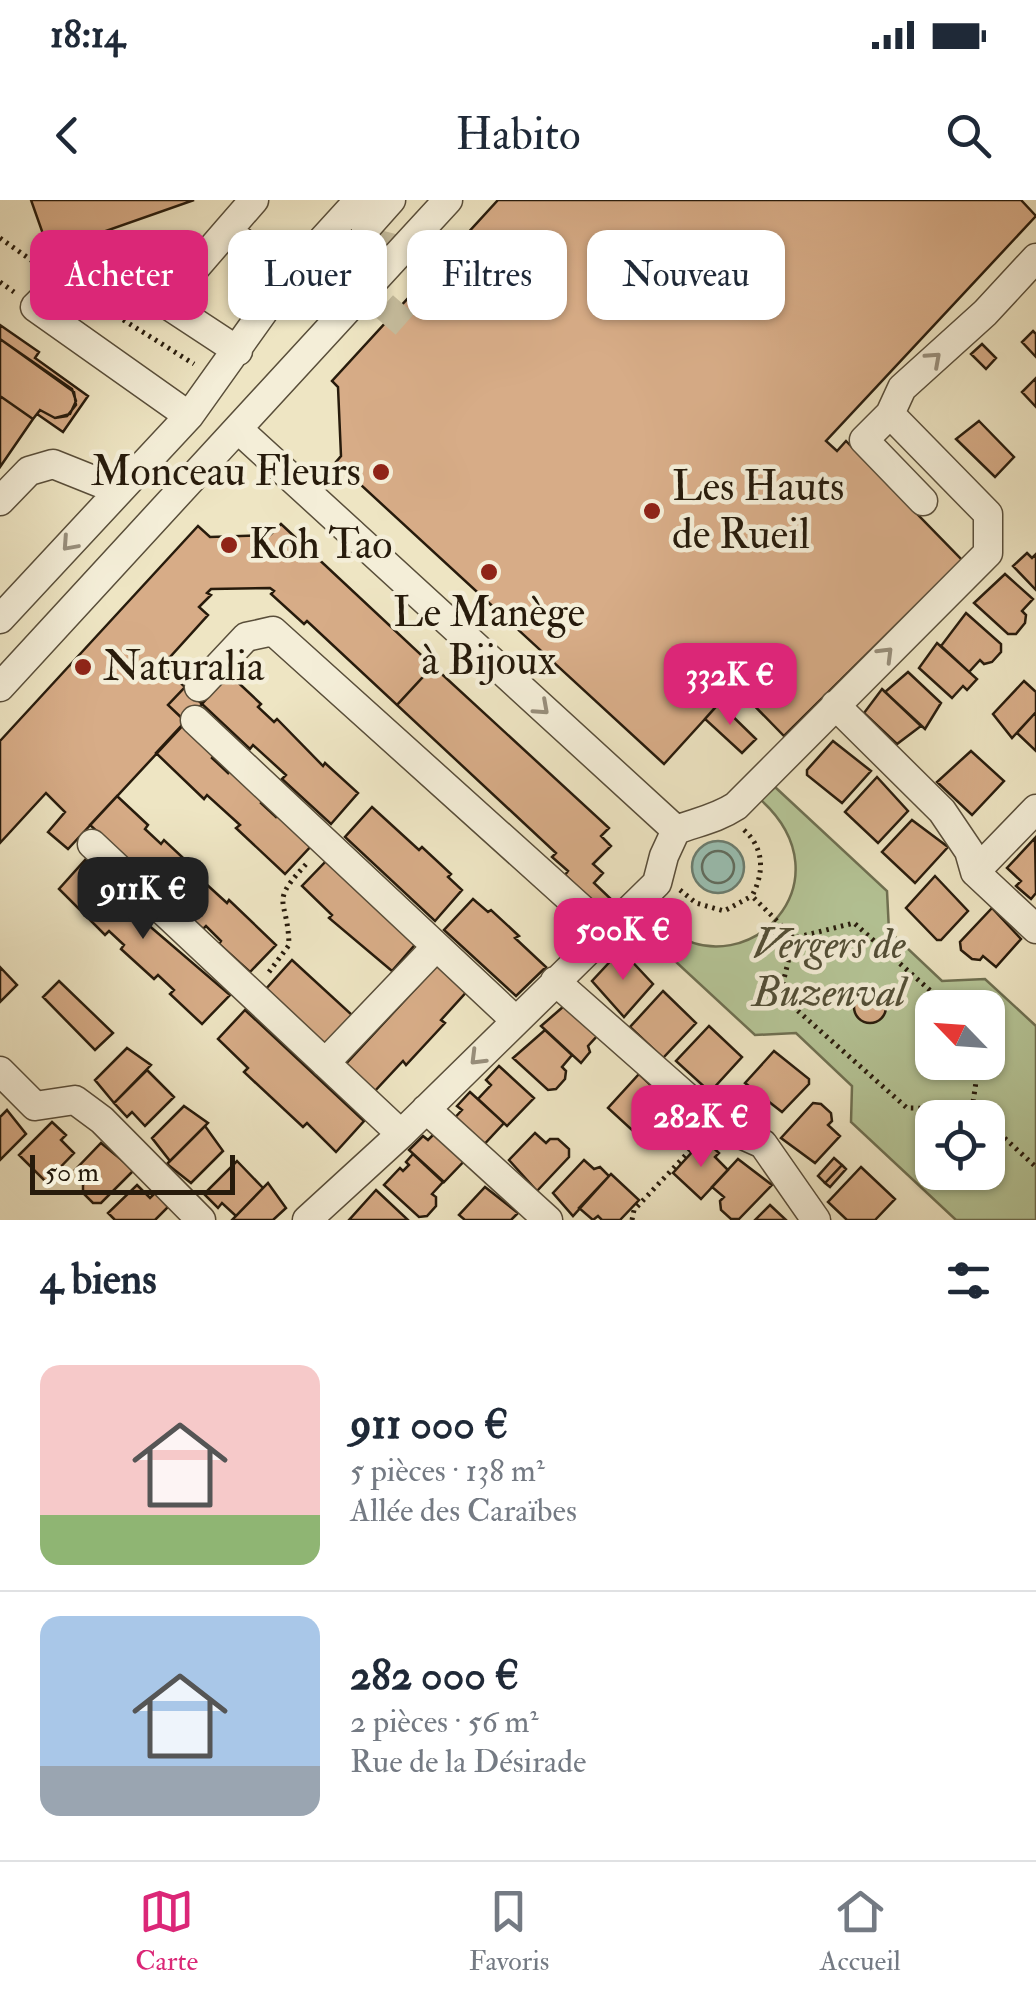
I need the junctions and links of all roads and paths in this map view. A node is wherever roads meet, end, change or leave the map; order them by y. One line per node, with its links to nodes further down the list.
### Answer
1 (254, 200): 6 (street)
2 (359, 200): 7 (street)
3 (391, 200): 8 (street)
4 (415, 200): 9 (street)
5 (448, 200): 14 (street)
6 (228, 230): 11 (street)
7 (332, 230)
8 (366, 230)
9 (386, 230)
10 (0, 238): 13 (path)
11 (208, 253)
12 (1036, 258): 22 (street, one-way to 12)
13 (30, 259)
14 (387, 267)
15 (53, 320): 23 (street)
16 (124, 320): 21 (path)
17 (191, 320): 20 (street)
18 (259, 320): 20 (street)
19 (339, 320): 24 (street)
20 (238, 351): 23 (street)
21 (198, 367)
22 (890, 414): 27 (street); 31 (street, one-way to 22)
23 (189, 416): 25 (street)
24 (238, 430): 29 (street); 35 (street, one-way to 35)
25 (118, 490): 26 (street); 28 (street, one-way to 28)
26 (0, 501)
27 (923, 502)
28 (0, 620)
29 (0, 687)
30 (199, 687): 42 (street)
31 (835, 705): 34 (street); 38 (street)
32 (195, 720): 37 (street)
33 (1036, 809): 38 (street)
34 (716, 820): 35 (street); 40 (path)
35 (676, 830): 39 (street)
36 (92, 844): 47 (street)
37 (326, 844): 44 (street); 47 (path)
38 (974, 872): 41 (street)
39 (657, 883): 40 (path); 42 (street)
40 (752, 896): 43 (path)
41 (1036, 929)
42 (606, 931): 45 (street)
43 (794, 938): 46 (path); 51 (path)
44 (436, 947): 48 (street); 49 (street)
45 (556, 980): 48 (street); 53 (street)
46 (930, 990)
47 (250, 992): 49 (street)
48 (515, 1020): 52 (street, one-way to 52)
49 (325, 1063): 54 (street)
50 (0, 1070): 57 (street)
51 (915, 1108)
52 (426, 1109): 54 (street); 59 (street)
53 (716, 1123): 60 (path); 61 (street)
54 (401, 1134): 58 (street)
55 (1005, 1139): 56 (path)
56 (1036, 1167)
57 (201, 1220)
58 (307, 1220)
59 (548, 1220)
60 (632, 1220)
61 (816, 1220)

